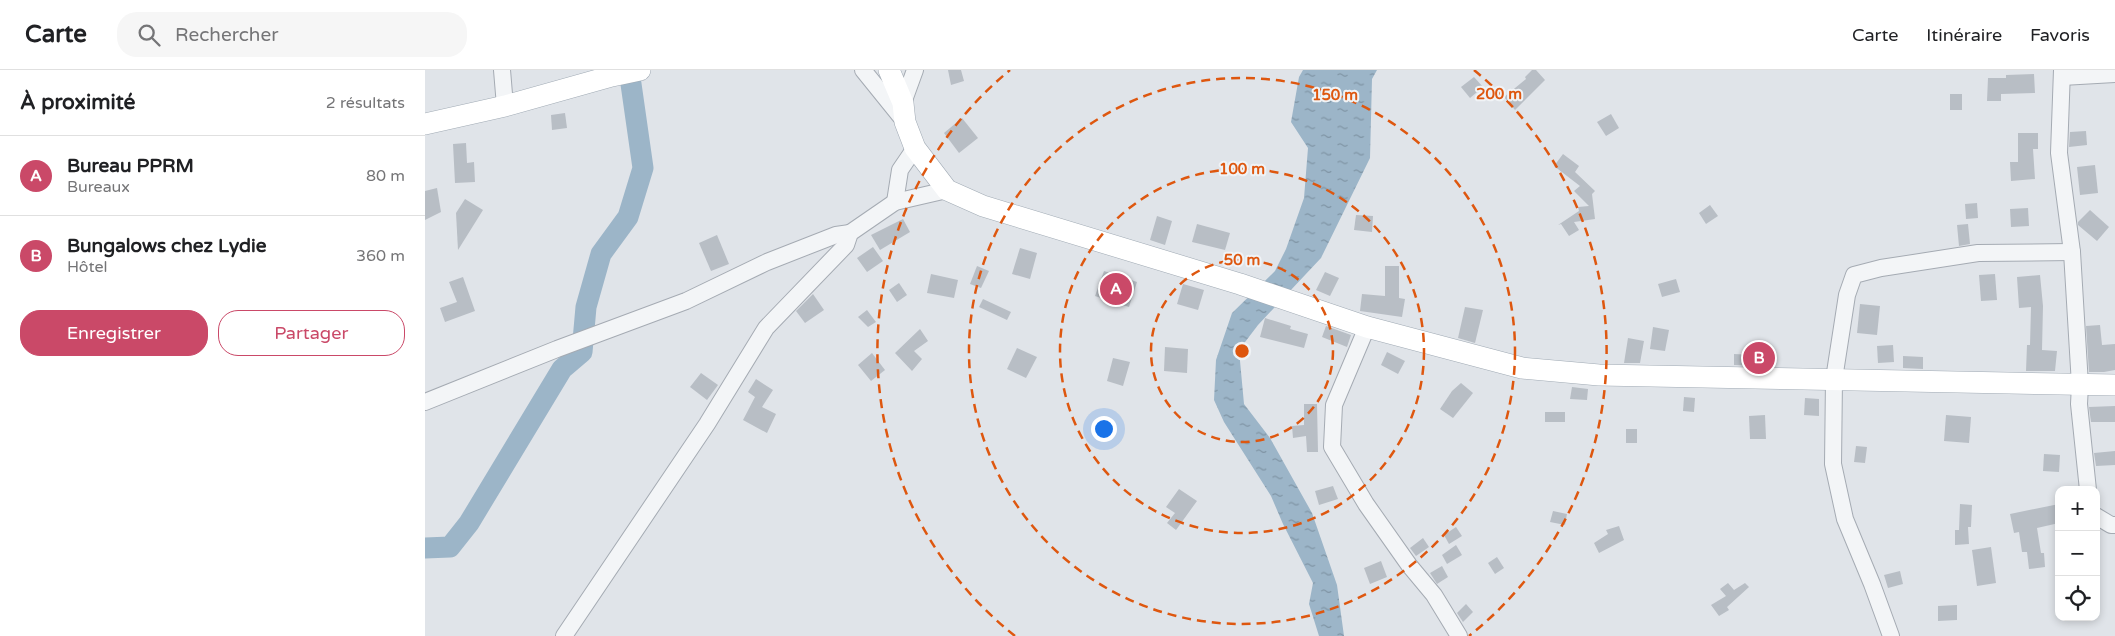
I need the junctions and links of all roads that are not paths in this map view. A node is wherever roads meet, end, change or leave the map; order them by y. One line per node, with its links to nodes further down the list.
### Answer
1 (502, 70): 8 (street)
2 (640, 70): 8 (main road)
3 (863, 70): 9 (street)
4 (889, 70): 9 (main road)
5 (915, 70): 9 (street)
6 (2062, 73): 7 (street); 15 (street)
7 (2115, 74)
8 (505, 106): 10 (main road)
9 (904, 113): 11 (main road)
10 (425, 124)
11 (915, 148): 12 (main road); 13 (street)
12 (947, 190): 13 (street); 16 (main road)
13 (895, 202): 14 (street)
14 (850, 233): 20 (street); 24 (street)
15 (2072, 252): 17 (street); 18 (street)
16 (1367, 327): 17 (main road); 25 (street)
17 (1834, 379): 18 (main road); 26 (street)
18 (2080, 385): 19 (main road); 21 (street)
19 (2115, 385)
20 (425, 402)
21 (2088, 486)
22 (2100, 518): 23 (street)
23 (2115, 524)
24 (564, 636)
25 (1459, 636)
26 (1891, 636)

